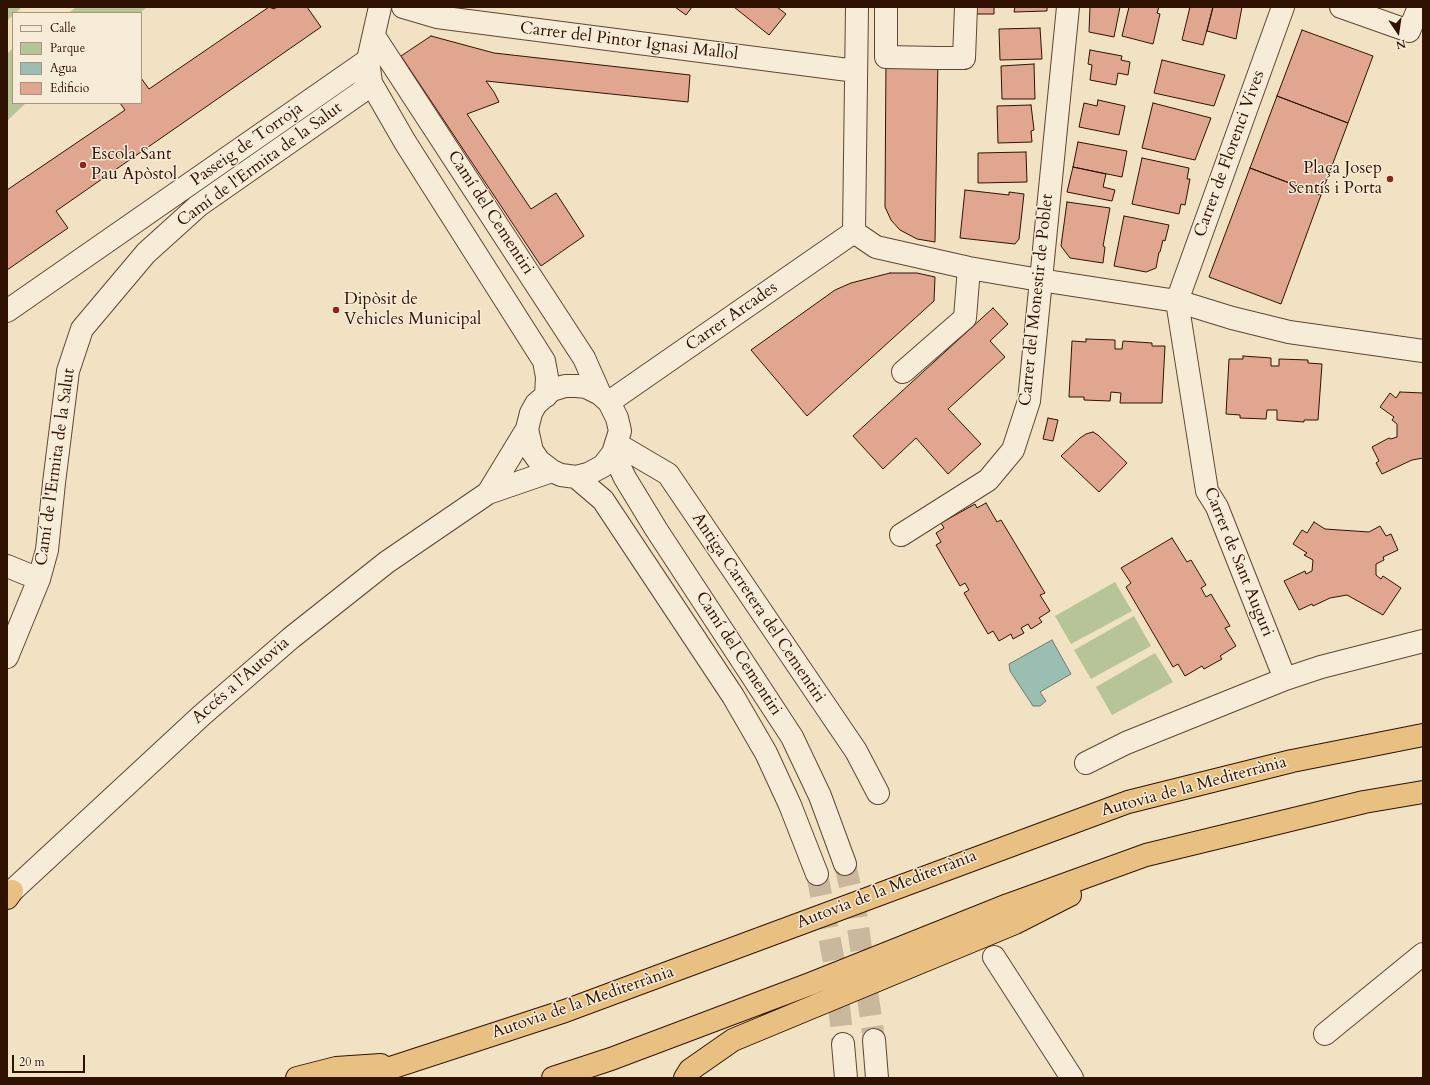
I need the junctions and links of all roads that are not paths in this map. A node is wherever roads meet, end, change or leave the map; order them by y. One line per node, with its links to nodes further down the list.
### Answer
1 (380, 7): 10 (street)
2 (403, 7): 12 (street, Carrer del Pintor Ignasi Mallol)
3 (857, 7): 12 (street)
4 (886, 7): 5 (street)
5 (966, 7)
6 (1068, 7): 16 (street, Carrer del Monestir de Poblet)
7 (1283, 7): 17 (street, Carrer de Florenci Vives)
8 (1341, 7): 9 (street)
9 (1419, 7)
10 (374, 36): 11 (street); 22 (street, Camí del Cementiri)
11 (368, 60): 13 (street, Camí del Cementiri); 18 (street, Passeig de Torroja)
12 (856, 71): 14 (street)
13 (371, 84): 21 (street, Camí del Cementiri); 30 (street, Camí de l'Ermita de la Salut)
14 (854, 232): 15 (street); 22 (street, Carrer Arcades)
15 (969, 268): 16 (street); 20 (street)
16 (1040, 280): 17 (street); 28 (street, Carrer del Monestir de Poblet)
17 (1177, 301): 19 (street); 33 (street, Carrer de Sant Auguri)
18 (7, 311)
19 (1423, 351)
20 (902, 372)
21 (546, 396): 22 (street); 23 (street)
22 (604, 398): 24 (street)
23 (527, 429): 25 (street); 27 (street)
24 (615, 448): 26 (street); 37 (street, Antiga Carretera del Cementiri); 39 (street, Camí del Cementiri)
25 (552, 471): 26 (street); 27 (street)
26 (576, 477): 40 (street, Camí del Cementiri)
27 (488, 492): 41 (street, Accés a l'Autovia)
28 (901, 535)
29 (7, 566): 30 (street, Camí de l'Ermita de la Salut)
30 (39, 579): 32 (street, Camí de l'Ermita de la Salut)
31 (1423, 641): 33 (street)
32 (7, 657)
33 (1285, 679): 35 (street)
34 (1423, 735): 47 (highway, Autovia de la Mediterrània)
35 (1086, 763)
36 (1423, 792): 38 (highway)
37 (878, 793)
38 (1146, 855): 50 (highway); 51 (highway)
39 (844, 864)
40 (817, 874)
41 (9, 895)
42 (1423, 954): 44 (street)
43 (994, 957): 54 (street)
44 (1325, 1034)
45 (874, 1040): 53 (street)
46 (843, 1044): 52 (street)
47 (406, 1063): 48 (highway); 49 (highway, Autovia de la Mediterrània)
48 (297, 1078)
49 (360, 1078)
50 (553, 1078)
51 (685, 1078)
52 (846, 1078)
53 (877, 1078)
54 (1072, 1078)

